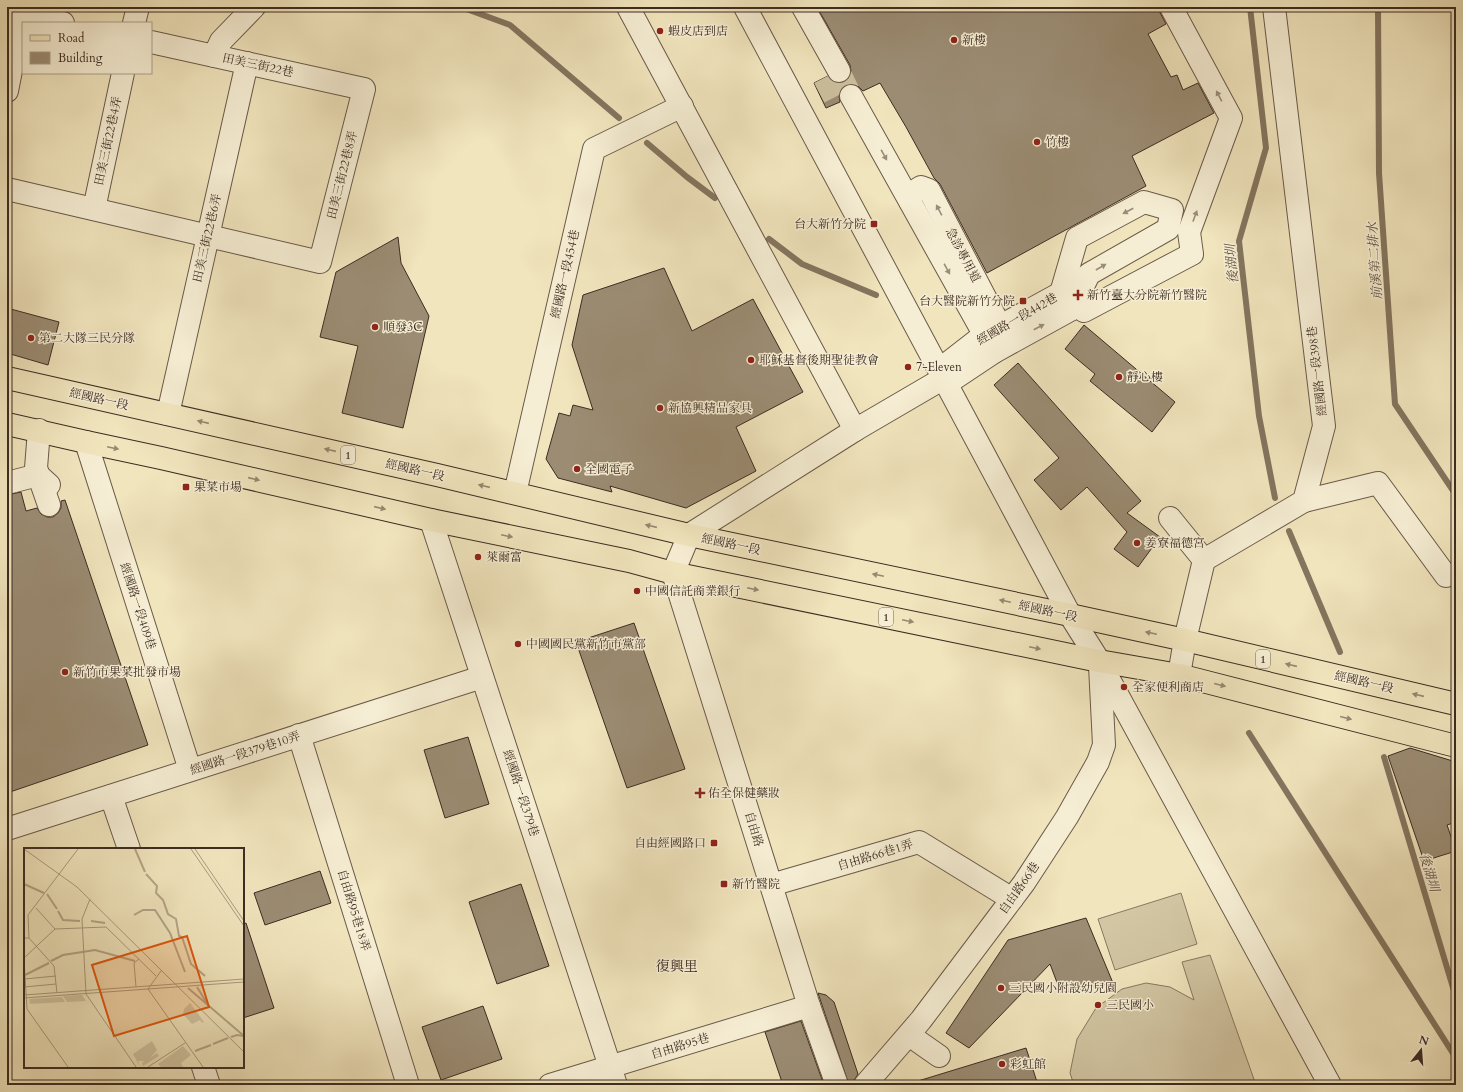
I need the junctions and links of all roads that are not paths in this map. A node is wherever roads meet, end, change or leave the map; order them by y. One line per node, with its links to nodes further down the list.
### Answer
1 (138, 7): 10 (street)
2 (254, 7): 12 (street)
3 (628, 7): 19 (street)
4 (745, 7): 27 (street)
5 (803, 7): 15 (street)
6 (1171, 7): 24 (street, 經國路一段442巷, one-way to 6)
7 (1274, 7): 36 (street, 經國路一段398巷)
8 (14, 12): 9 (street); 17 (street)
9 (59, 22)
10 (134, 22)
11 (152, 42): 12 (street, 田美三街22巷)
12 (214, 56): 13 (street, 田美三街22巷)
13 (247, 63): 16 (street, 田美三街22巷); 22 (street, 田美三街22巷6弄)
14 (123, 74): 21 (street, 田美三街22巷4弄)
15 (832, 75)
16 (364, 89): 22 (street, 田美三街22巷8弄)
17 (7, 91)
18 (844, 100): 25 (street, one-way to 25)
19 (682, 106): 31 (street); 35 (street, 經國路一段454巷)
20 (7, 189): 21 (street)
21 (94, 209): 22 (street)
22 (208, 236): 28 (street, 田美三街22巷6弄)
23 (1193, 264): 24 (street)
24 (1072, 305): 24 (street, one-way to 24); 25 (street, 經國路一段442巷)
25 (997, 339): 27 (street, 經國路一段442巷)
26 (7, 378): 28 (main road, 經國路一段 / 1)
27 (944, 378): 31 (street, 經國路一段442巷); 44 (street)
28 (168, 414): 35 (main road, 經國路一段 / 1, one-way to 28)
29 (7, 424): 30 (main road, 1)
30 (39, 430): 32 (main road, 1); 33 (street)
31 (855, 430): 40 (street, 經國路一段442巷)
32 (86, 442): 39 (main road, 1, one-way to 39); 52 (street, 經國路一段409巷)
33 (38, 475): 34 (street); 37 (street)
34 (7, 483)
35 (515, 493): 40 (main road, 經國路一段 / 1, one-way to 35)
36 (1304, 501): 41 (street); 43 (street)
37 (54, 503)
38 (1170, 518): 41 (street)
39 (431, 520): 42 (main road, 1, one-way to 42); 48 (street, 經國路一段379巷)
40 (689, 535): 42 (street); 44 (main road, 經國路一段 / 1, one-way to 40)
41 (1204, 560): 45 (street)
42 (674, 573): 46 (main road, 1, one-way to 46); 56 (street, 自由路)
43 (1446, 576)
44 (1070, 615): 45 (main road, 經國路一段 / 1, one-way to 44); 46 (street)
45 (1185, 640): 47 (street); 49 (main road, 經國路一段 / 1, one-way to 45)
46 (1099, 661): 47 (main road, 1); 57 (street, 自由路66巷); 68 (street)
47 (1179, 675): 51 (main road, 1, one-way to 51)
48 (482, 677): 50 (street, 經國路一段379巷10弄); 62 (street, 經國路一段379巷)
49 (1456, 704)
50 (299, 735): 52 (street, 經國路一段379巷10弄); 64 (street, 自由路95巷18弄)
51 (1456, 746)
52 (190, 770): 53 (street, 經國路一段379巷10弄)
53 (111, 796): 54 (street, 經國路一段379巷10弄); 55 (street)
54 (7, 829)
55 (129, 848)
56 (771, 885): 57 (street, 自由路66巷1弄); 58 (street, 自由路)
57 (1012, 899): 59 (street, 自由路66巷)
58 (809, 1006): 62 (street, 自由路95巷); 66 (street, 自由路)
59 (909, 1034): 60 (street); 67 (street, 自由路66巷)
60 (938, 1056)
61 (203, 1068): 63 (street)
62 (613, 1076): 65 (street, 自由路95巷)
63 (209, 1085)
64 (408, 1085)
65 (550, 1085)
66 (836, 1085)
67 (865, 1085)
68 (1330, 1085)

